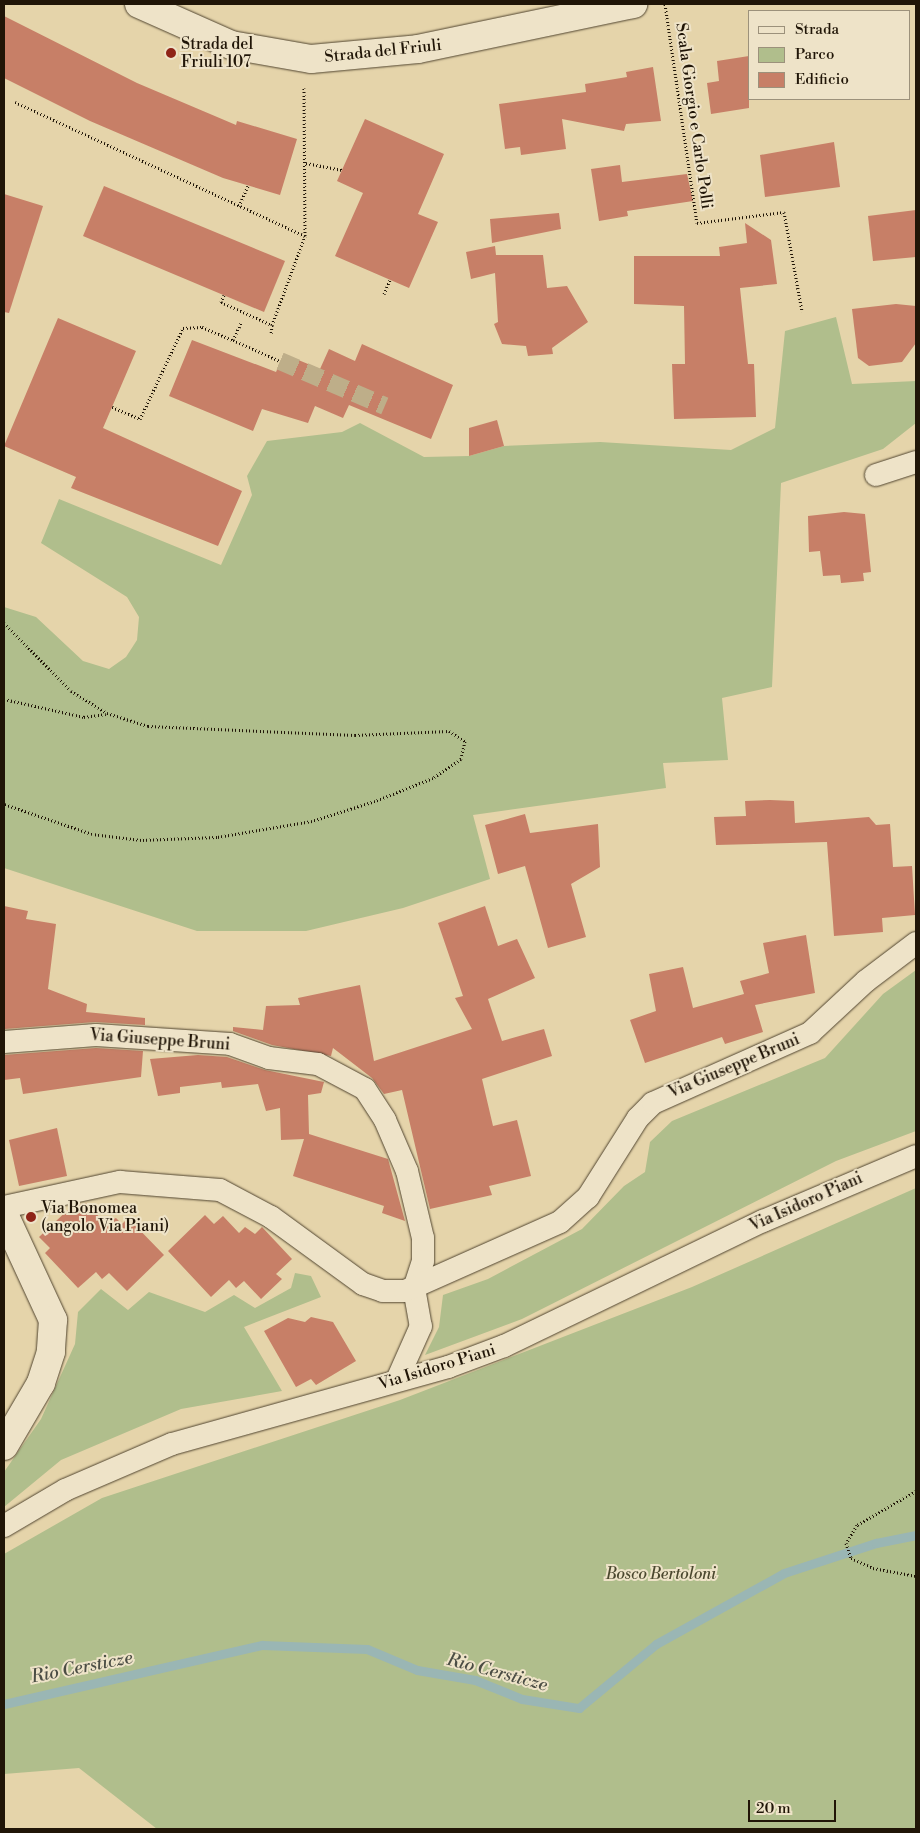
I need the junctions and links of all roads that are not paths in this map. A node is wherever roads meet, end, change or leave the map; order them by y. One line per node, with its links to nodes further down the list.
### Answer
1 (139, 4): 2 (main road, Strada del Friuli)
2 (633, 4)
3 (916, 462): 4 (street)
4 (876, 476)
5 (916, 942): 10 (street, Via Giuseppe Bruni)
6 (4, 1042): 10 (street, Via Giuseppe Bruni)
7 (916, 1156): 11 (street, Via Isidoro Piani)
8 (4, 1207): 10 (street, Via Giuseppe Bruni)
9 (4, 1214): 12 (main road)
10 (414, 1288): 11 (street, Via Giuseppe Bruni)
11 (398, 1380): 13 (street, Via Isidoro Piani)
12 (4, 1446)
13 (4, 1526)

